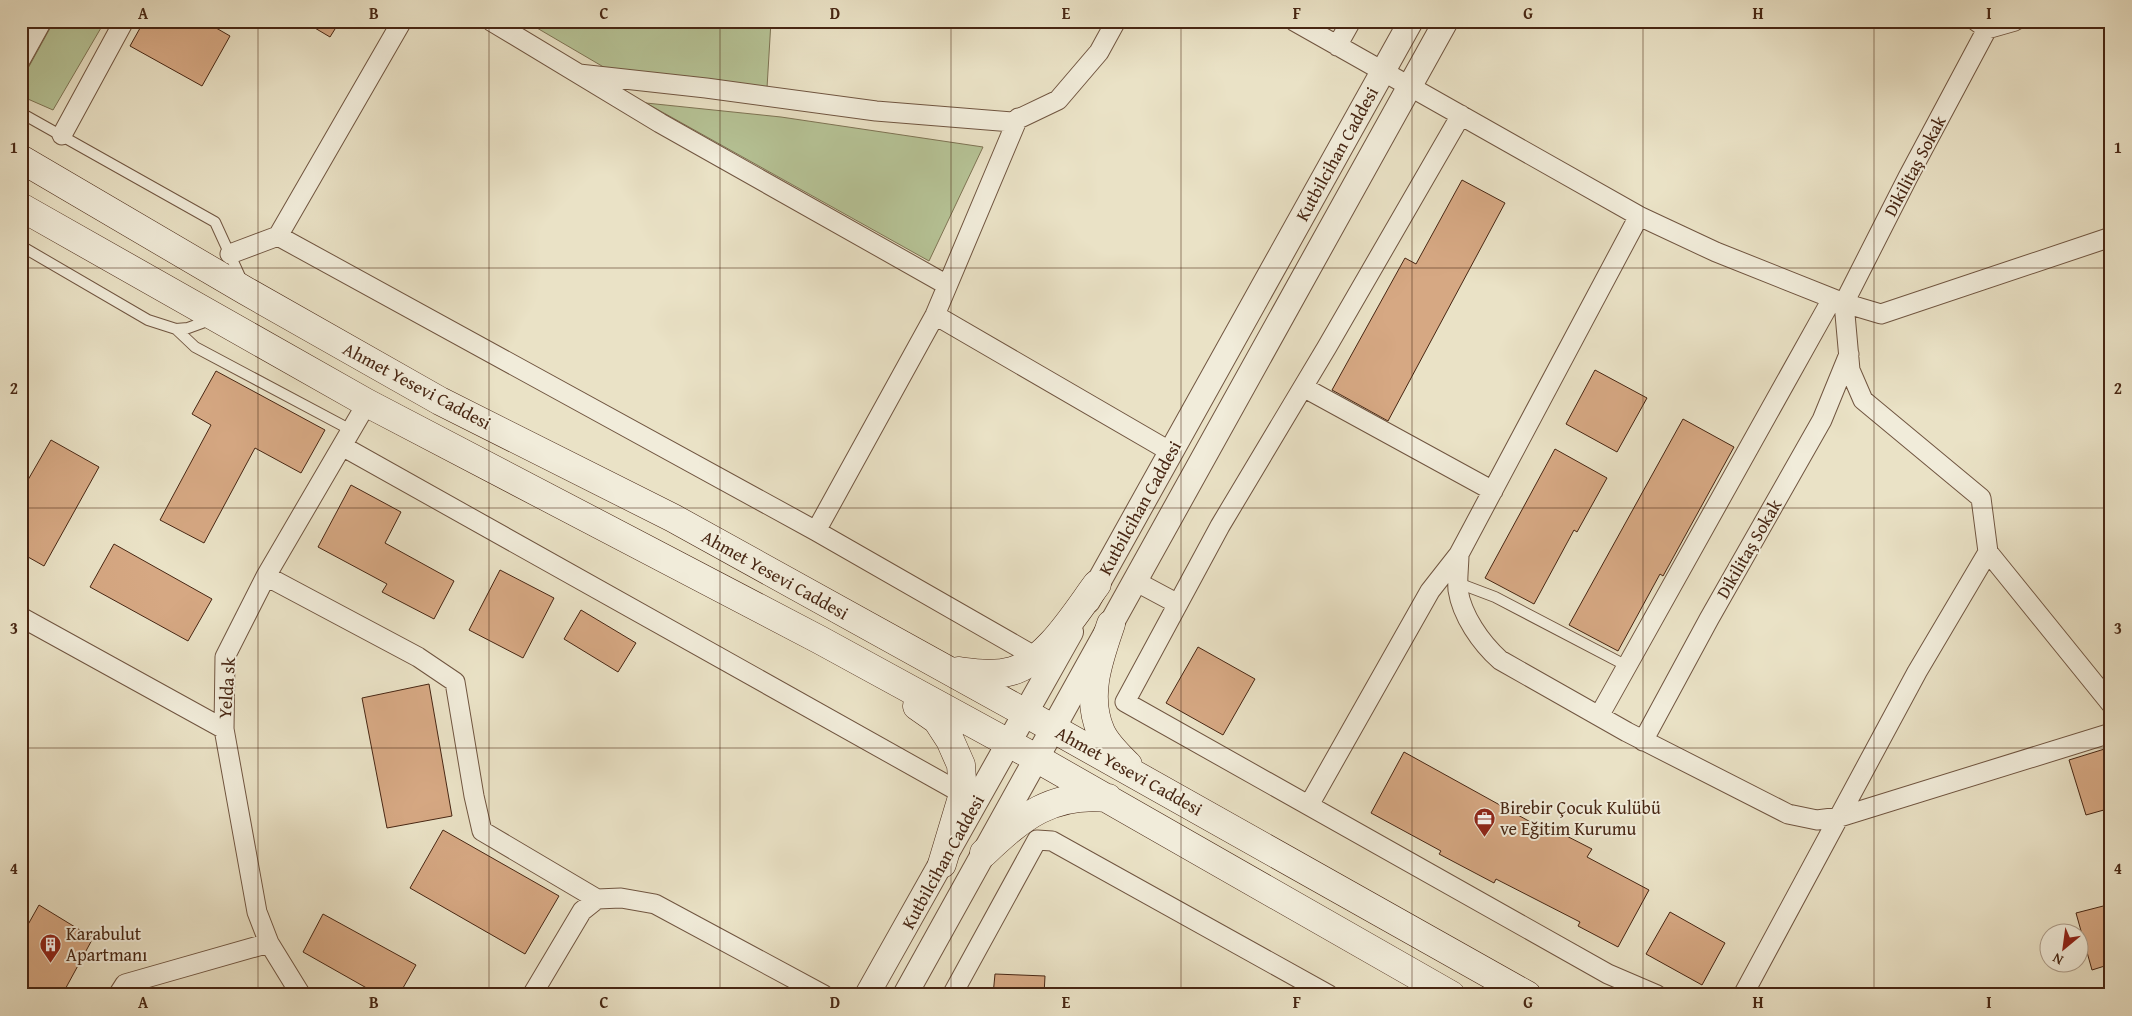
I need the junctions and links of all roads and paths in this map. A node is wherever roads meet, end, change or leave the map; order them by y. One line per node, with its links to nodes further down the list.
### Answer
1 (42, 21): 13 (street)
2 (124, 21): 20 (street)
3 (402, 21): 24 (street)
4 (491, 21): 15 (street)
5 (1116, 21): 19 (street)
6 (1294, 21): 12 (street)
7 (1351, 21): 12 (street)
8 (1412, 21): 14 (street, Kutbilcihan Caddesi)
9 (1446, 21): 16 (street, Kutbilcihan Caddesi)
10 (2015, 21): 11 (street)
11 (1981, 25): 30 (street, Dikilitaş Sokak)
12 (1337, 46): 14 (street)
13 (21, 59)
14 (1383, 72): 16 (street); 38 (street, Kutbilcihan Caddesi)
15 (579, 74): 19 (street); 28 (street)
16 (1409, 86): 18 (street); 44 (street, Kutbilcihan Caddesi)
17 (21, 113): 20 (lane)
18 (1461, 115): 23 (street); 35 (street)
19 (1018, 118): 28 (street)
20 (62, 135): 27 (lane)
21 (21, 160): 29 (main road, Ahmet Yesevi Caddesi)
22 (21, 207): 32 (main road, Ahmet Yesevi Caddesi)
23 (1639, 216): 30 (street); 39 (street)
24 (278, 236): 27 (street); 40 (street)
25 (2111, 237): 30 (street)
26 (21, 246): 33 (lane)
27 (230, 254): 29 (lane)
28 (948, 285): 31 (street)
29 (246, 292): 53 (main road, Ahmet Yesevi Caddesi)
30 (1838, 301): 34 (street); 52 (street, Dikilitaş Sokak)
31 (936, 315): 38 (street); 40 (street)
32 (216, 317): 33 (lane); 36 (main road, Ahmet Yesevi Caddesi)
33 (176, 329): 37 (lane)
34 (1849, 354): 41 (street); 60 (street, Dikilitaş Sokak)
35 (1303, 387): 39 (street); 47 (street)
36 (367, 403): 37 (street, Yelda sk); 50 (main road, Ahmet Yesevi Caddesi)
37 (347, 438): 43 (street, Yelda sk); 64 (street)
38 (1171, 452): 46 (street, Kutbilcihan Caddesi)
39 (1493, 491): 42 (street)
40 (816, 531): 51 (street)
41 (1988, 552): 54 (street); 67 (street)
42 (1459, 554): 45 (street); 66 (street)
43 (266, 576): 58 (street, Yelda sk); 70 (street)
44 (1135, 581): 47 (street); 49 (street, Kutbilcihan Caddesi)
45 (1458, 583): 52 (lane); 56 (street)
46 (1097, 584): 51 (main road); 55 (street, Kutbilcihan Caddesi)
47 (1178, 604): 66 (street)
48 (22, 618): 58 (street)
49 (1111, 624): 57 (street, Kutbilcihan Caddesi); 63 (main road)
50 (820, 640): 61 (main road, Ahmet Yesevi Caddesi); 64 (main road)
51 (1036, 657): 53 (main road)
52 (1627, 666): 56 (street, Dikilitaş Sokak)
53 (948, 670): 55 (main road, Ahmet Yesevi Caddesi)
54 (2111, 704)
55 (1026, 713): 57 (main road, Ahmet Yesevi Caddesi); 61 (street, Kutbilcihan Caddesi)
56 (1599, 716): 60 (street)
57 (1053, 728): 62 (street, Kutbilcihan Caddesi); 63 (main road, Ahmet Yesevi Caddesi)
58 (224, 729): 71 (street, Yelda sk)
59 (2111, 733): 67 (street)
60 (1643, 741): 67 (street)
61 (1009, 744): 62 (main road, Ahmet Yesevi Caddesi); 69 (street, Kutbilcihan Caddesi)
62 (1036, 758): 65 (main road, Ahmet Yesevi Caddesi); 68 (street, Kutbilcihan Caddesi)
63 (1141, 778): 81 (main road, Ahmet Yesevi Caddesi)
64 (963, 794): 69 (main road)
65 (1109, 799): 68 (main road); 80 (main road, Ahmet Yesevi Caddesi)
66 (1309, 805): 82 (street)
67 (1840, 817): 83 (street)
68 (984, 853): 77 (street, Kutbilcihan Caddesi)
69 (942, 864): 76 (street, Kutbilcihan Caddesi)
70 (597, 899): 72 (street); 75 (street)
71 (269, 943): 73 (street); 74 (street, Yelda sk)
72 (539, 992)
73 (118, 995)
74 (301, 995)
75 (824, 995)
76 (868, 995)
77 (905, 995)
78 (952, 995): 79 (street)
79 (1329, 995)
80 (1451, 995)
81 (1527, 995)
82 (1657, 995)
83 (1743, 995)

